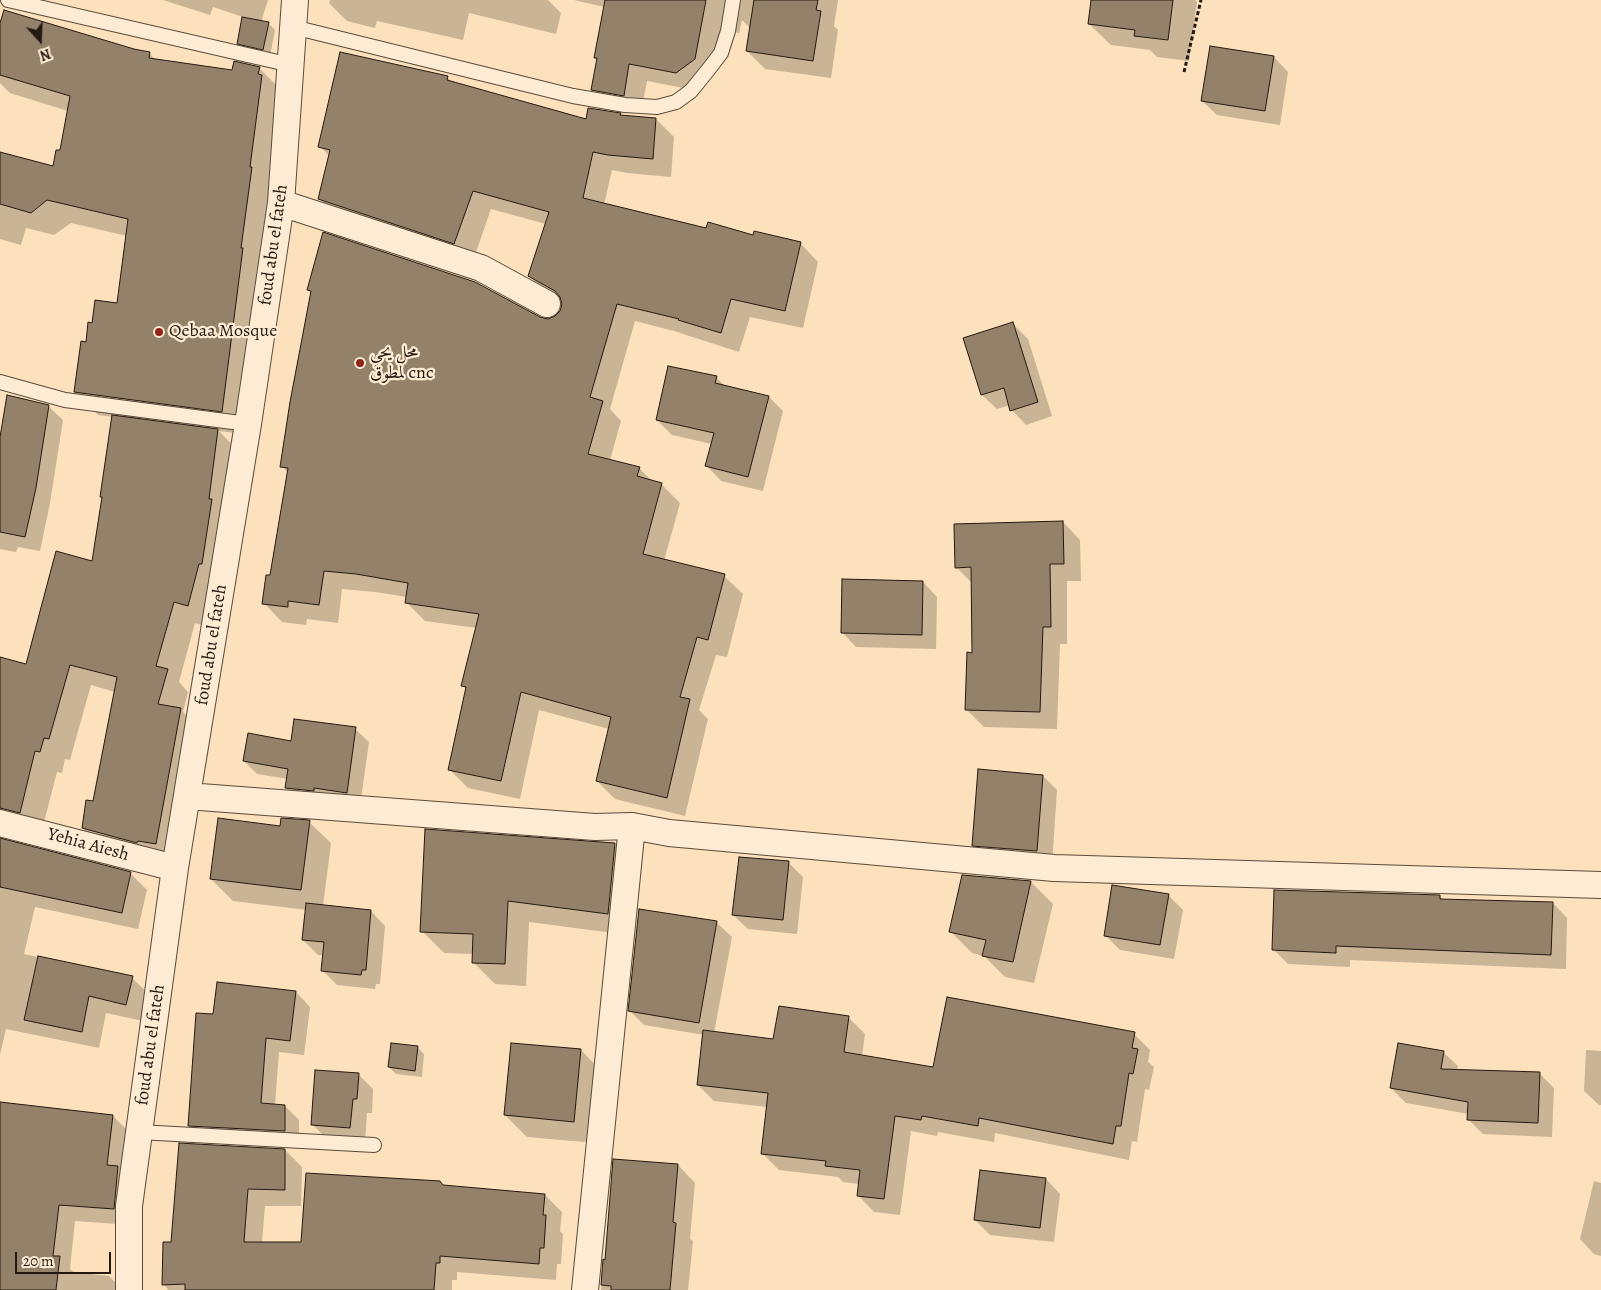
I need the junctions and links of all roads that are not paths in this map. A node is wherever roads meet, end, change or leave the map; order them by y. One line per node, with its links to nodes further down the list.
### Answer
1 (8, 0): 5 (lane)
2 (295, 0): 4 (street, foud abu el fateh)
3 (733, 0): 4 (lane)
4 (292, 27): 5 (street, foud abu el fateh)
5 (291, 65): 6 (street, foud abu el fateh)
6 (281, 203): 7 (street); 9 (street, foud abu el fateh)
7 (546, 304)
8 (0, 382): 9 (lane)
9 (248, 424): 10 (street, foud abu el fateh)
10 (187, 796): 12 (street); 13 (street, foud abu el fateh)
11 (0, 823): 13 (street, Yehia Aiesh)
12 (632, 826): 14 (street); 18 (street)
13 (175, 868): 15 (street, foud abu el fateh)
14 (1601, 885)
15 (139, 1132): 16 (lane); 17 (street, foud abu el fateh)
16 (374, 1146)
17 (129, 1290)
18 (585, 1290)

